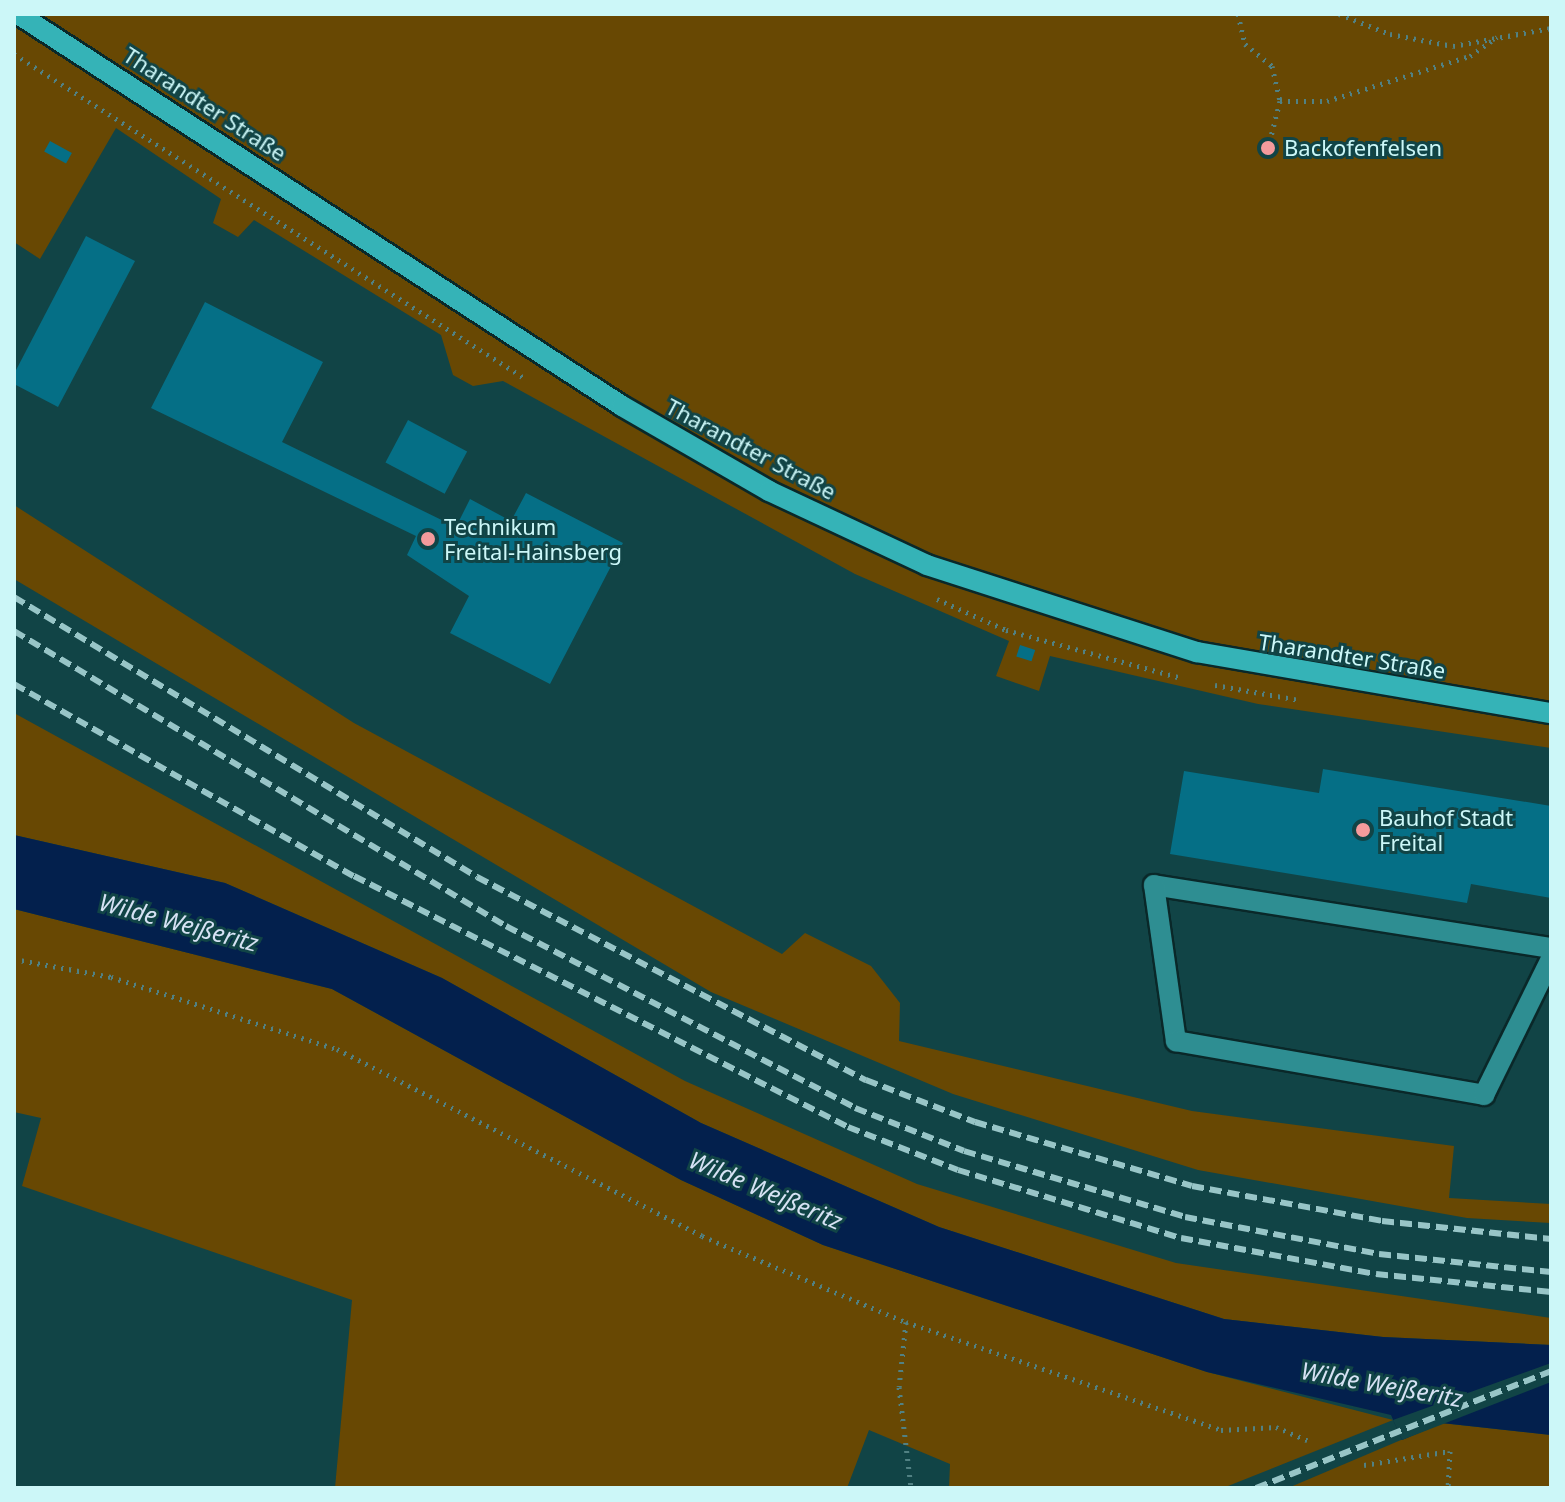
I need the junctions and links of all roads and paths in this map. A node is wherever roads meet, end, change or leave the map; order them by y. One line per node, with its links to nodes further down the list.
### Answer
1 (18, 14): 8 (main road, Tharandter Straße)
2 (1238, 14): 6 (path)
3 (1339, 14): 5 (path)
4 (1551, 28): 5 (path)
5 (1497, 37): 6 (path)
6 (1280, 101): 7 (path)
7 (1268, 148)
8 (1551, 713)
9 (1551, 948): 11 (lane)
10 (14, 959): 12 (path)
11 (1551, 959)
12 (906, 1322): 13 (path); 15 (path)
13 (1307, 1440)
14 (1364, 1465): 16 (path)
15 (911, 1488)
16 (1448, 1488)

